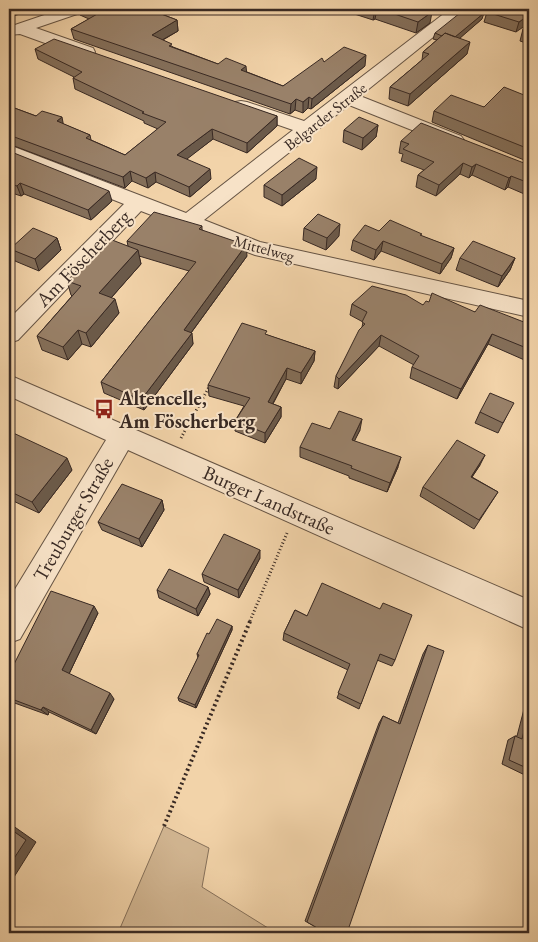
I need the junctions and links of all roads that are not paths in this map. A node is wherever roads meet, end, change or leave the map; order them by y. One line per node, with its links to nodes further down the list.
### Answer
1 (77, 9): 3 (street)
2 (460, 9): 5 (street, Belgarder Straße)
3 (14, 30): 4 (street)
4 (103, 57)
5 (348, 98): 7 (street, Belgarder Straße); 8 (street)
6 (224, 100): 7 (street)
7 (308, 129): 11 (street, Belgarder Straße)
8 (475, 149)
9 (9, 151): 10 (street, Mittelweg)
10 (137, 203): 11 (street, Mittelweg); 13 (street, Am Föscherberg)
11 (189, 222): 12 (street, Mittelweg)
12 (529, 309)
13 (9, 334)
14 (9, 385): 15 (street, Burger Landstraße)
15 (122, 436): 16 (street, Burger Landstraße); 17 (street, Treuburger Straße)
16 (529, 615)
17 (9, 628)

